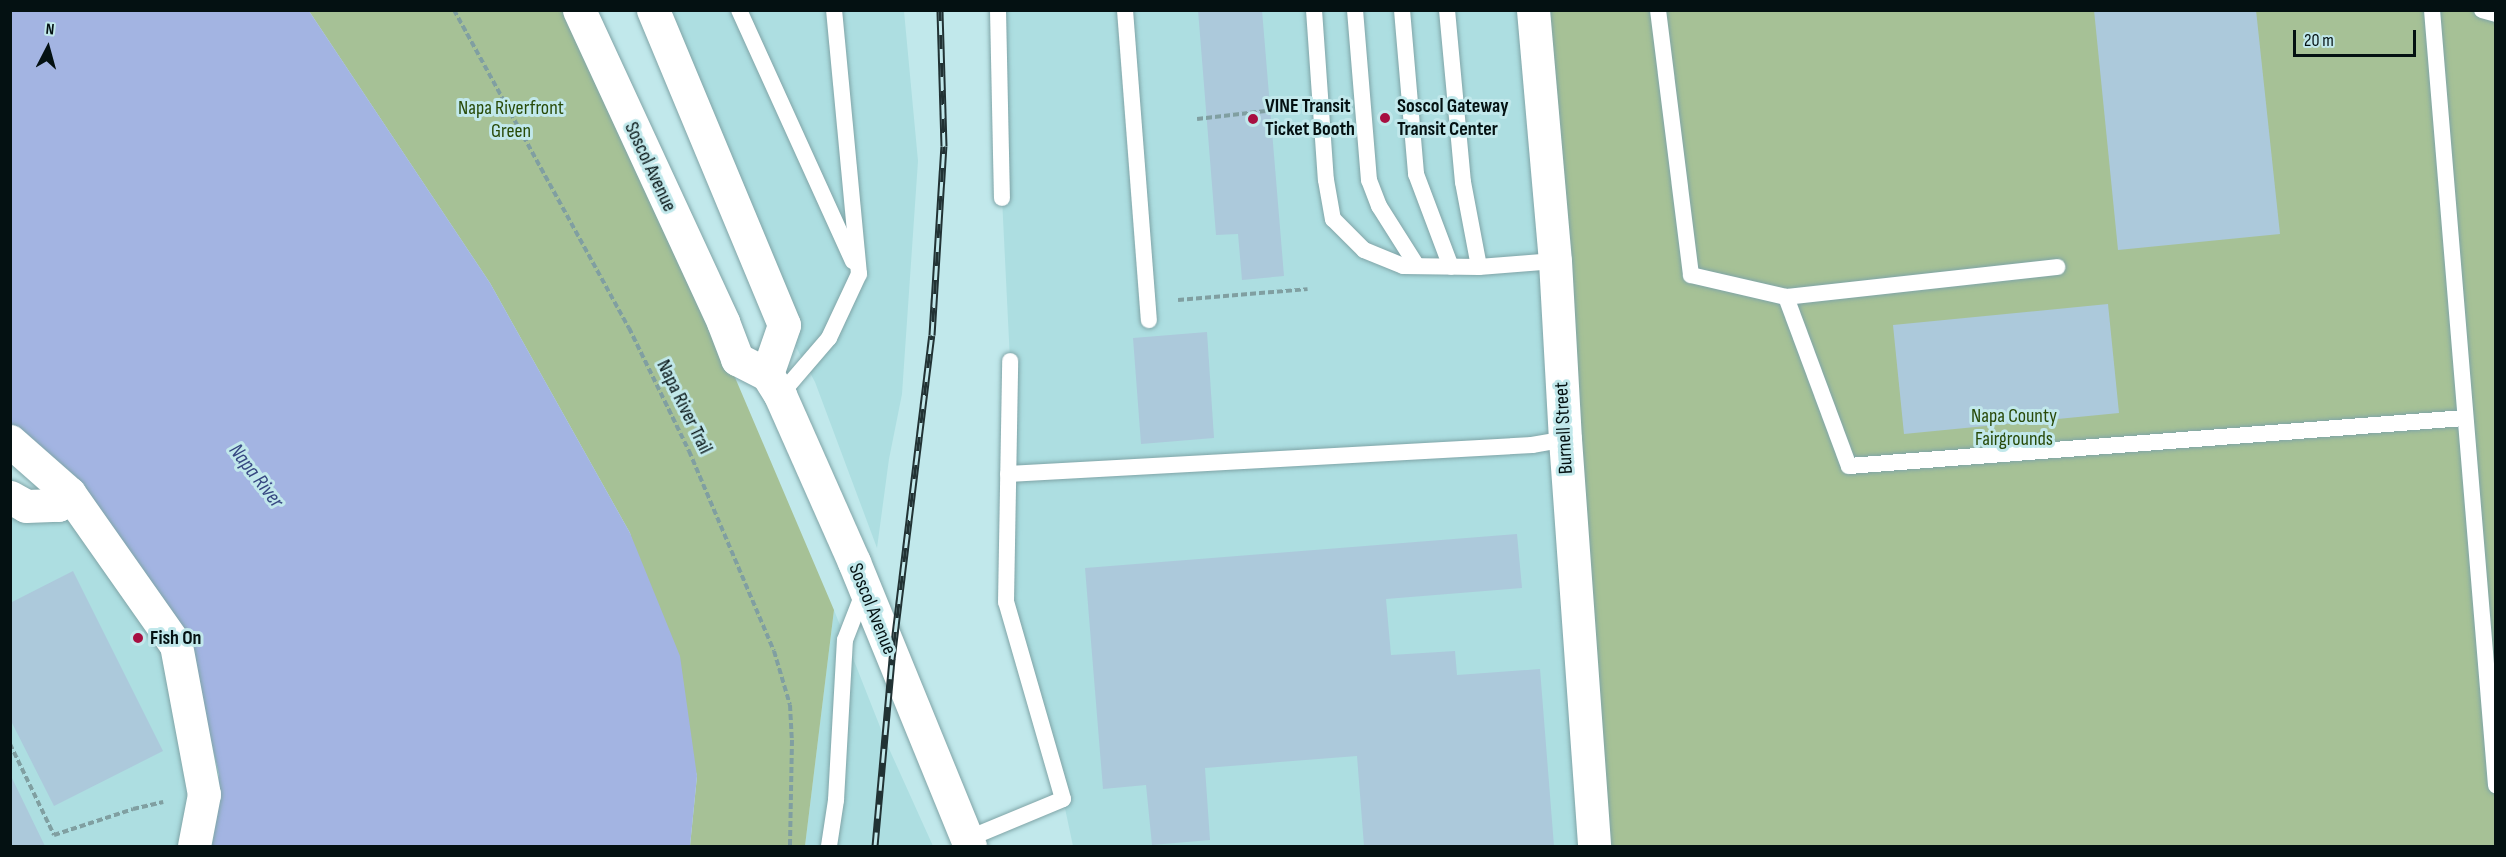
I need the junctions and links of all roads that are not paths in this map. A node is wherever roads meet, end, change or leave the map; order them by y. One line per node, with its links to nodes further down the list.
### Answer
1 (579, 10): 26 (street, Soscol Avenue)
2 (653, 10): 26 (street)
3 (739, 10): 22 (lane)
4 (834, 10): 22 (lane)
5 (998, 10): 16 (lane)
6 (1125, 10): 24 (lane)
7 (1314, 10): 18 (lane)
8 (1355, 10): 18 (lane)
9 (1402, 10): 19 (lane)
10 (1448, 10): 20 (lane)
11 (1533, 10): 17 (street, Burnell Street)
12 (1658, 10): 23 (lane)
13 (2432, 10): 27 (lane)
14 (2482, 10): 15 (lane)
15 (2496, 14)
16 (1002, 198)
17 (1555, 261): 20 (lane); 28 (street, Burnell Street)
18 (1417, 266): 19 (lane)
19 (1451, 267): 20 (lane)
20 (1479, 267)
21 (2057, 267): 23 (lane)
22 (859, 274): 26 (lane)
23 (1786, 297): 27 (lane)
24 (1149, 320)
25 (1010, 361): 30 (lane)
26 (773, 385): 33 (street, Soscol Avenue)
27 (2465, 418): 34 (lane)
28 (1564, 439): 30 (lane); 38 (street, Burnell Street)
29 (10, 441): 31 (street)
30 (1008, 474): 35 (lane)
31 (69, 493): 32 (street); 36 (street)
32 (16, 506)
33 (864, 590): 35 (street, Soscol Avenue); 37 (lane)
34 (2496, 785)
35 (969, 843)
36 (194, 846)
37 (829, 846)
38 (1594, 846)

